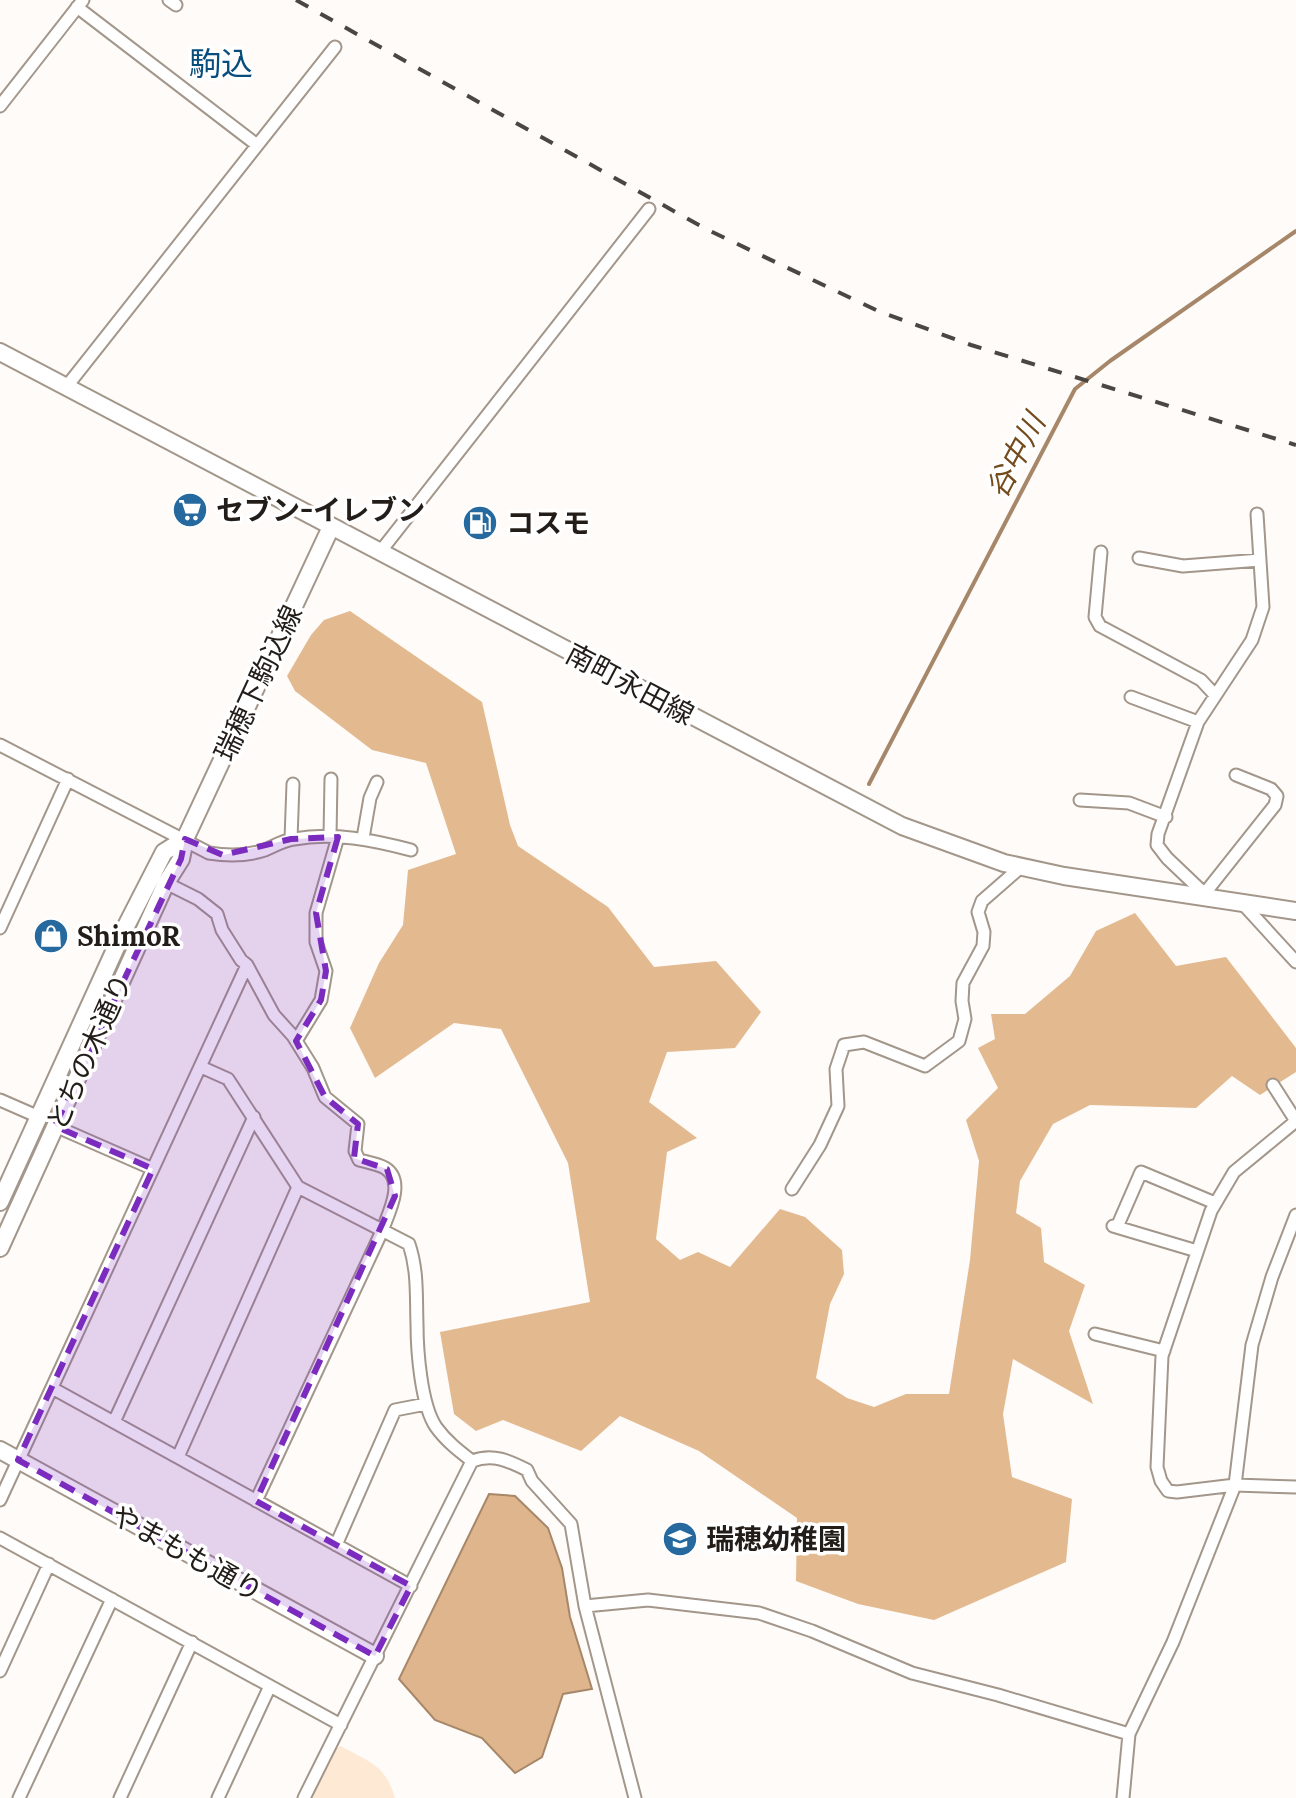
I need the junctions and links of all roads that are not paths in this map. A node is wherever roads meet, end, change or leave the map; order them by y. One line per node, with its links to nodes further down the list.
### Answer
1 (80, 4): 3 (street); 4 (street)
2 (335, 47): 4 (street)
3 (0, 106)
4 (257, 145): 7 (street)
5 (649, 209): 10 (street)
6 (0, 352): 7 (street, 南町永田線)
7 (67, 386): 9 (street, 南町永田線)
8 (1257, 514): 13 (street)
9 (331, 527): 10 (street, 南町永田線); 27 (street, 瑞穂下駒込線)
10 (380, 552): 30 (street, 南町永田線)
11 (1101, 552): 14 (street)
12 (1139, 558): 13 (street)
13 (1260, 560): 14 (street)
14 (1215, 695): 16 (street)
15 (1131, 697): 16 (street)
16 (1198, 722): 24 (street)
17 (0, 745): 19 (street)
18 (1236, 775): 32 (street)
19 (68, 779): 27 (street); 35 (street)
20 (331, 779): 25 (street)
21 (377, 782): 26 (street)
22 (293, 784): 28 (street)
23 (1080, 800): 24 (street)
24 (1166, 817): 32 (street)
25 (334, 836): 26 (street); 28 (street); 38 (street)
26 (363, 838): 29 (street)
27 (185, 839): 28 (street); 31 (street, とちの木通り); 42 (street, とちの木通り)
28 (291, 839)
29 (411, 850)
30 (1021, 867): 32 (street, 南町永田線); 48 (street)
31 (166, 883): 37 (street); 45 (street, とちの木通り)
32 (1208, 896): 33 (street, 南町永田線)
33 (1243, 904): 34 (street, 南町永田線); 36 (street)
34 (1296, 911)
35 (0, 928)
36 (1296, 962)
37 (247, 965): 38 (street); 39 (street)
38 (296, 1041): 52 (street)
39 (201, 1067): 43 (street); 46 (street)
40 (1273, 1085): 44 (street)
41 (0, 1100): 42 (street)
42 (39, 1117): 49 (street, とちの木通り)
43 (254, 1117): 47 (street); 59 (street)
44 (1296, 1121): 50 (street)
45 (55, 1126): 46 (street); 53 (street, とちの木通り)
46 (153, 1169): 57 (street)
47 (298, 1187): 52 (street); 61 (street)
48 (792, 1189)
49 (0, 1202)
50 (1215, 1203): 54 (street); 54 (street)
51 (1296, 1215): 64 (street)
52 (382, 1231): 58 (street); 67 (street)
53 (0, 1248)
54 (1197, 1251): 56 (street)
55 (1095, 1334): 56 (street)
56 (1164, 1351): 64 (street)
57 (52, 1388): 59 (street); 62 (street)
58 (426, 1404): 63 (street); 69 (street)
59 (114, 1422): 61 (street)
60 (0, 1450): 62 (street, やまもも通り)
61 (178, 1457): 67 (street)
62 (18, 1460): 66 (street); 75 (street, やまもも通り)
63 (472, 1461): 71 (street); 73 (street)
64 (1235, 1485): 65 (street); 79 (street)
65 (1296, 1487)
66 (0, 1500)
67 (256, 1501): 69 (street)
68 (0, 1538): 70 (street)
69 (336, 1545): 71 (street)
70 (49, 1564): 72 (street); 76 (street)
71 (411, 1586): 75 (street)
72 (112, 1599): 74 (street); 80 (street)
73 (585, 1606): 79 (street); 84 (street)
74 (192, 1642): 77 (street); 81 (street)
75 (375, 1656): 78 (street)
76 (0, 1671)
77 (270, 1686): 78 (street); 82 (street)
78 (341, 1725): 83 (street)
79 (1129, 1734): 85 (street)
80 (19, 1798)
81 (120, 1798)
82 (218, 1798)
83 (304, 1798)
84 (635, 1798)
85 (1123, 1798)

